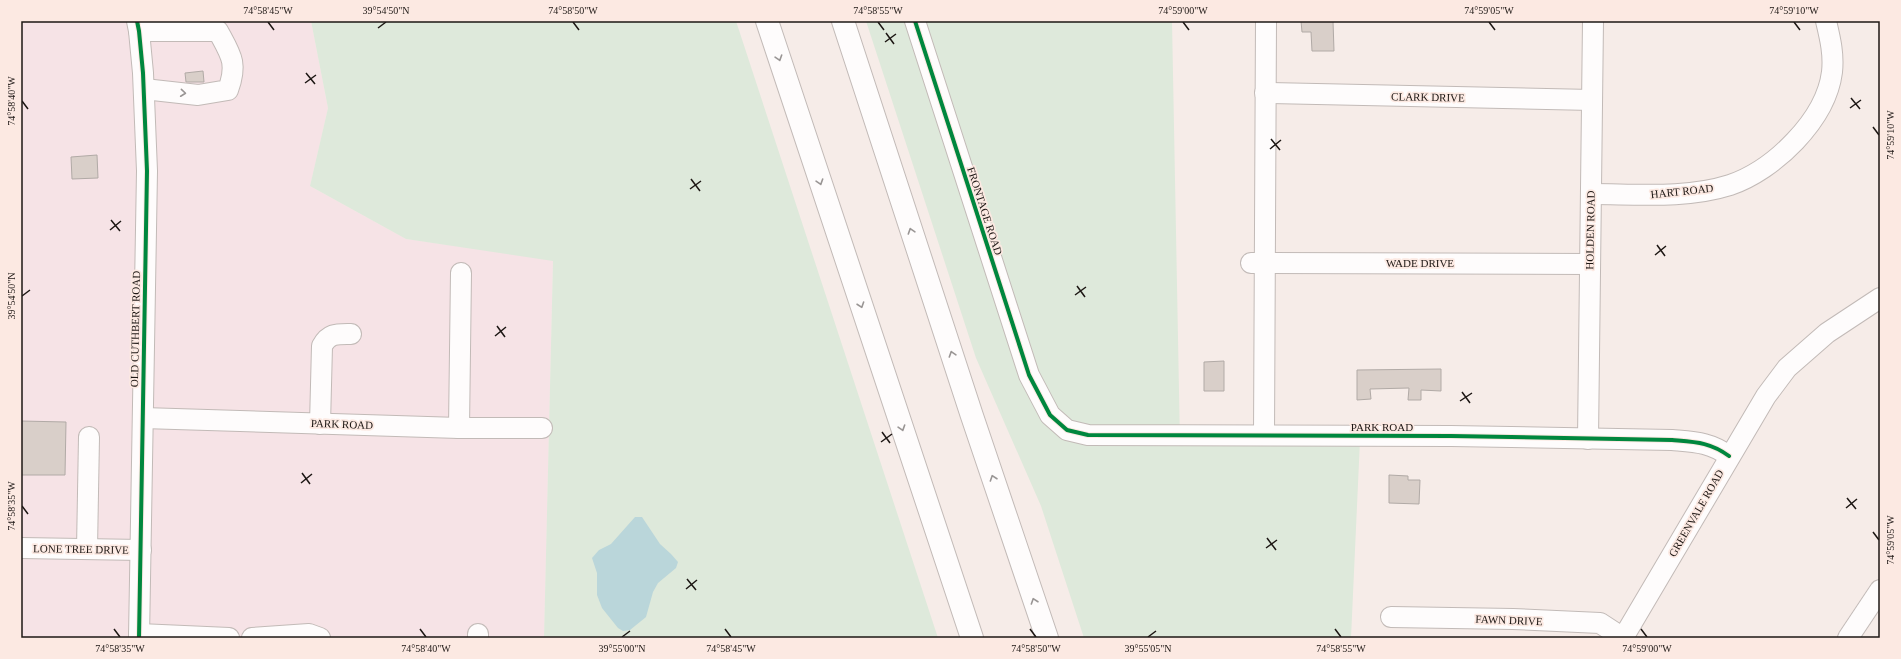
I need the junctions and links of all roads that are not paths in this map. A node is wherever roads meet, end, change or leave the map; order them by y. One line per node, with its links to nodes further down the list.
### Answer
1 (768, 21): 36 (highway, one-way to 36)
2 (843, 21): 37 (highway, one-way to 2)
3 (915, 21): 17 (street, FRONTAGE ROAD)
4 (1266, 21): 9 (street)
5 (1593, 21): 10 (street, HOLDEN ROAD)
6 (1826, 21): 11 (street, HART ROAD)
7 (138, 26): 8 (street, OLD CUTHBERT ROAD); 8 (street, one-way to 7)
8 (144, 89): 18 (street, OLD CUTHBERT ROAD)
9 (1264, 93): 10 (street, CLARK DRIVE); 12 (street)
10 (1592, 100): 11 (street, HOLDEN ROAD)
11 (1591, 194): 13 (street, HOLDEN ROAD)
12 (1258, 263): 13 (street, WADE DRIVE); 22 (street)
13 (1589, 264): 24 (street, HOLDEN ROAD)
14 (461, 273): 20 (street)
15 (1880, 298): 25 (street, GREENVALE ROAD)
16 (351, 334): 19 (street)
17 (1044, 404): 22 (street, PARK ROAD)
18 (143, 418): 19 (street, PARK ROAD); 28 (street, OLD CUTHBERT ROAD)
19 (320, 424): 20 (street, PARK ROAD)
20 (459, 428): 21 (street, PARK ROAD)
21 (542, 428)
22 (1264, 435): 24 (street, PARK ROAD)
23 (89, 437): 27 (street)
24 (1588, 439): 25 (street, PARK ROAD)
25 (1730, 456): 38 (street, GREENVALE ROAD)
26 (21, 548): 27 (street, LONE TREE DRIVE)
27 (87, 549): 28 (street, LONE TREE DRIVE)
28 (141, 550): 31 (street, OLD CUTHBERT ROAD)
29 (1880, 590): 39 (street)
30 (1392, 617): 38 (street, FAWN DRIVE)
31 (139, 636): 32 (street)
32 (173, 637): 33 (street)
33 (218, 638)
34 (252, 638): 35 (street)
35 (320, 638)
36 (972, 638)
37 (1047, 638)
38 (1623, 638)
39 (1848, 638)

